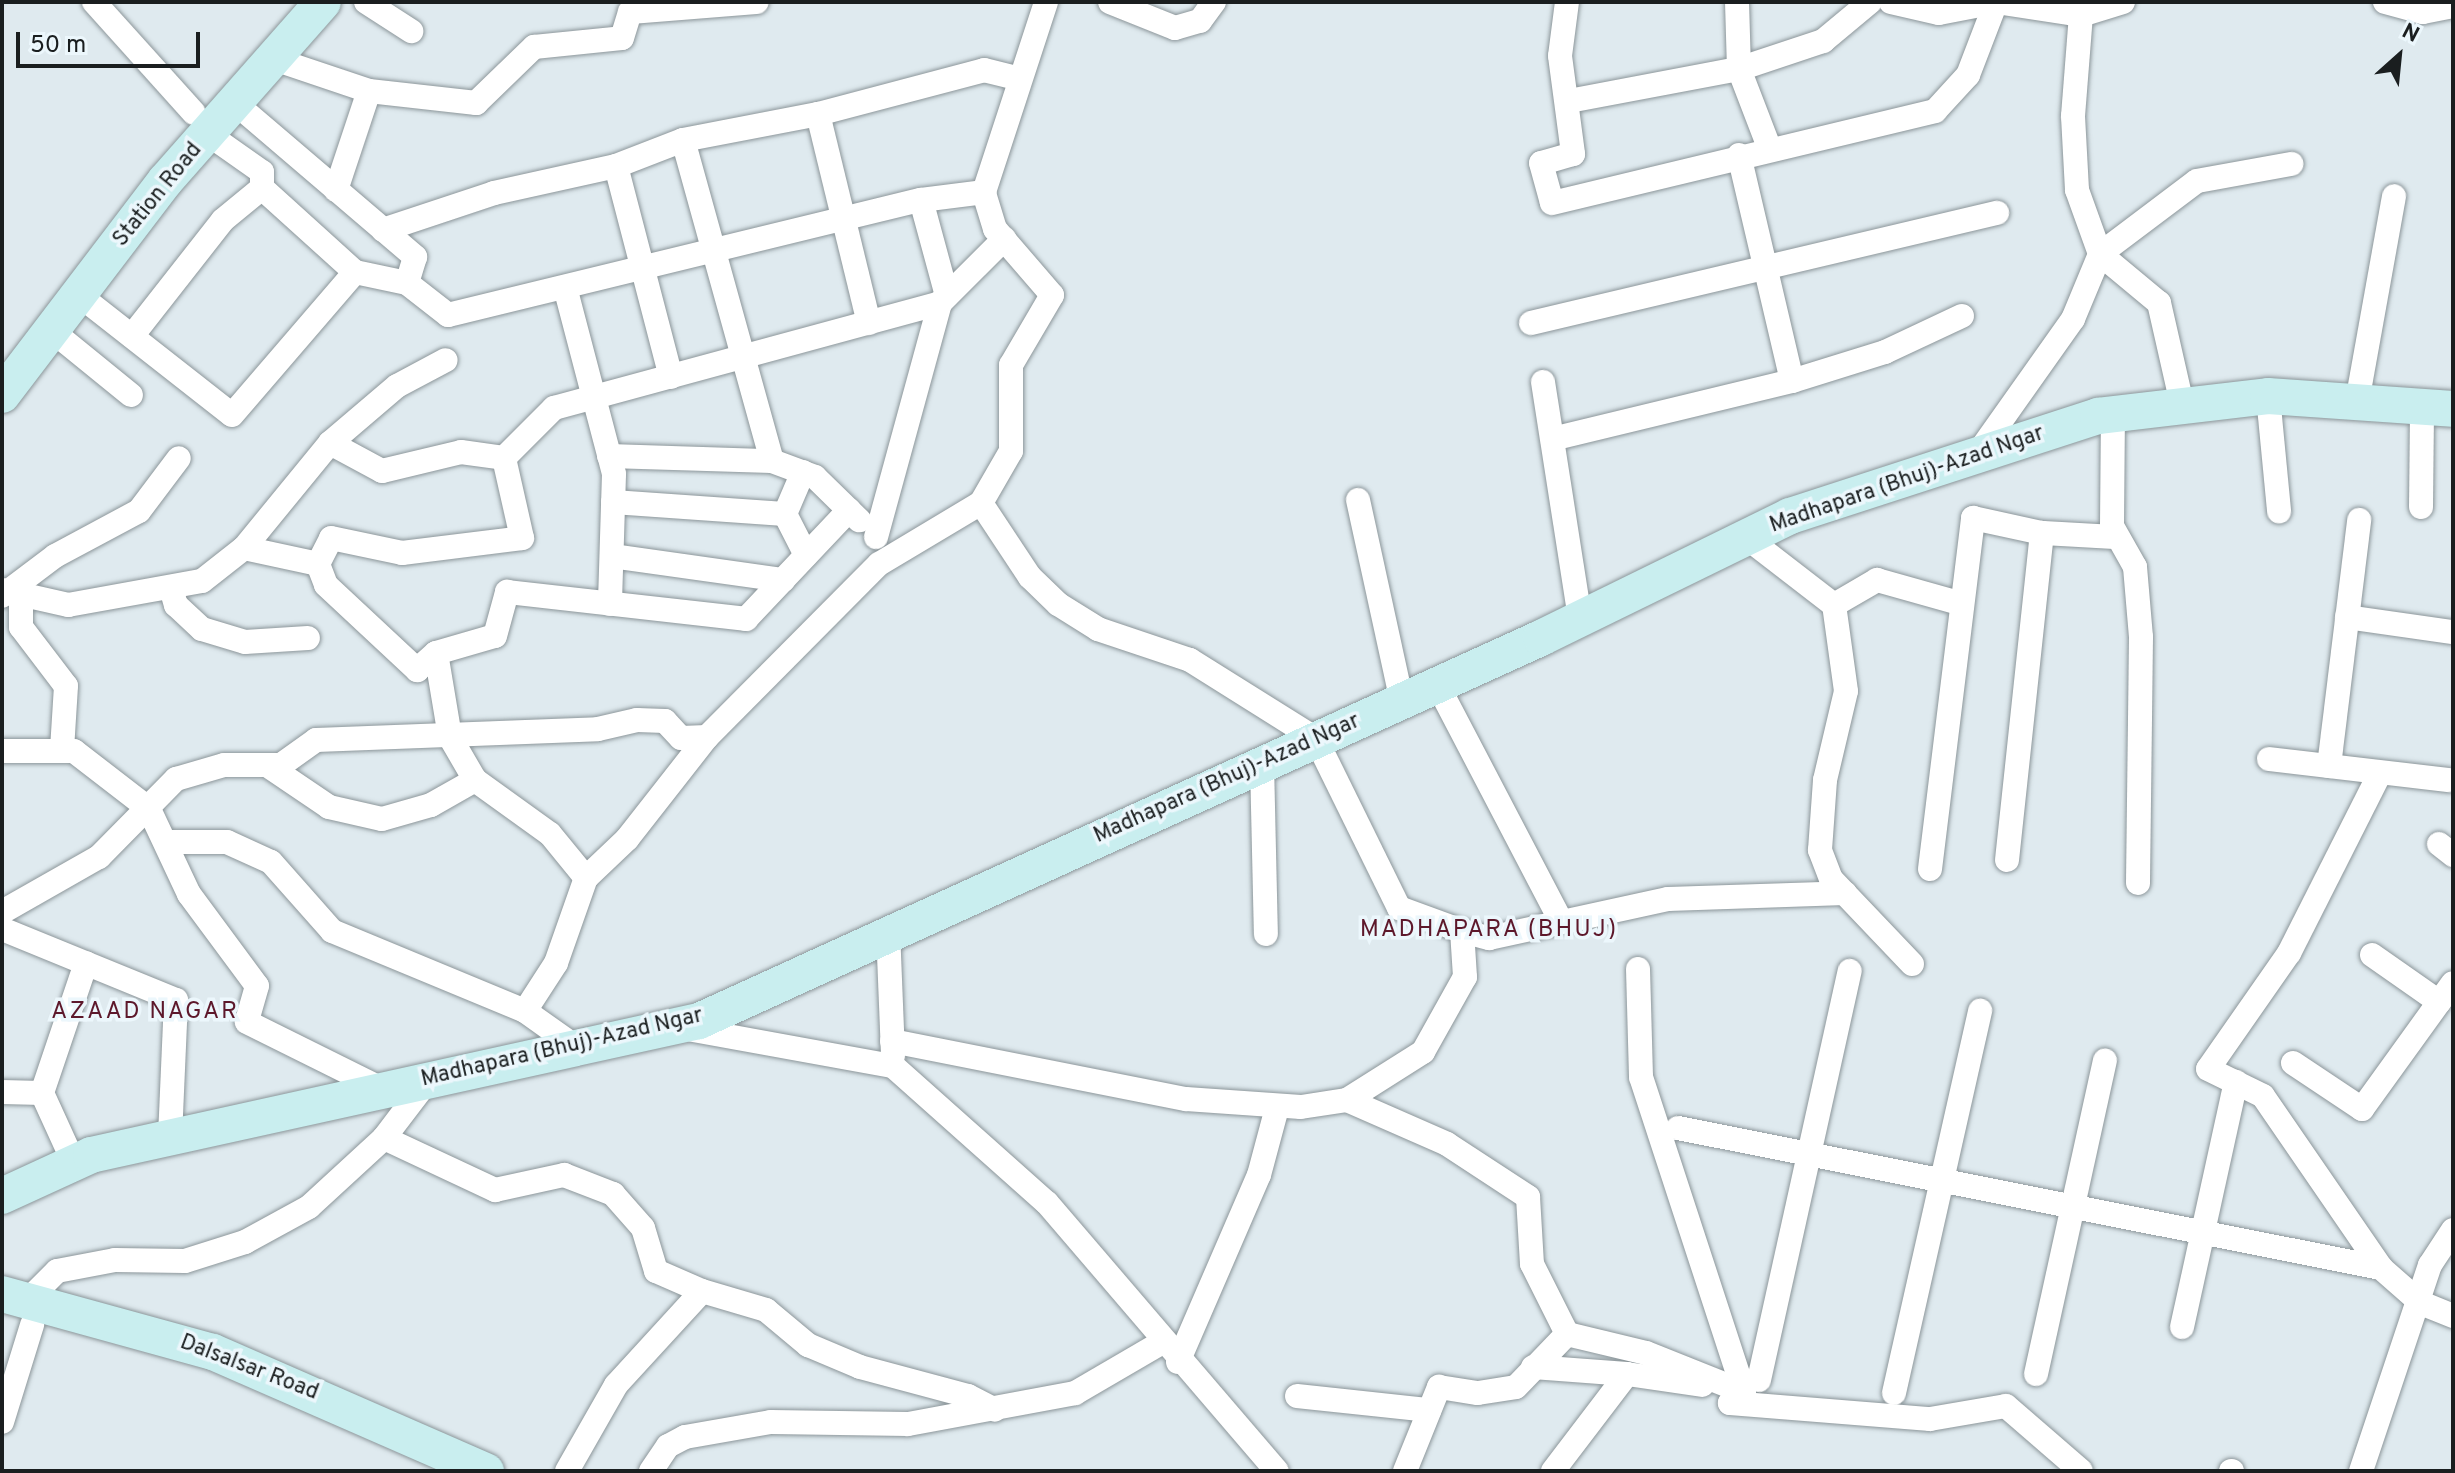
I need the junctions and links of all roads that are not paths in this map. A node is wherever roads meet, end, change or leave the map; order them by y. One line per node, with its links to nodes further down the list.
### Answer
1 (94, 2): 27 (street)
2 (291, 2): 27 (street, Station Road)
3 (323, 2): 20 (street, Station Road)
4 (366, 2): 19 (street)
5 (757, 2): 16 (street)
6 (1046, 2): 22 (street)
7 (1110, 2): 8 (street)
8 (1214, 2)
9 (1567, 2): 24 (street)
10 (1737, 2): 21 (street)
11 (1870, 2): 21 (street)
12 (1891, 2): 15 (street)
13 (2123, 2): 18 (street)
14 (2385, 2): 17 (street)
15 (2006, 3): 18 (street); 29 (street)
16 (642, 6): 23 (street)
17 (2453, 6)
18 (2081, 15): 42 (street)
19 (411, 31)
20 (274, 59): 23 (street); 25 (street, Station Road)
21 (1739, 69): 24 (street); 29 (street)
22 (1020, 79): 26 (street); 35 (street)
23 (369, 91): 34 (street)
24 (1569, 101): 30 (street)
25 (235, 103): 27 (street, Station Road); 34 (street)
26 (818, 114): 28 (street); 39 (street)
27 (201, 123): 33 (street); 49 (street, Station Road); 56 (street, Station Road)
28 (683, 140): 32 (street); 43 (street)
29 (1769, 147): 30 (street)
30 (1739, 155): 44 (street)
31 (2291, 164): 42 (street)
32 (616, 166): 40 (street); 45 (street)
33 (262, 188): 46 (street); 55 (street)
34 (336, 190): 40 (street)
35 (984, 192): 37 (street); 41 (street)
36 (2394, 196): 66 (street)
37 (921, 200): 39 (street); 50 (street)
38 (1997, 213): 44 (street)
39 (840, 221): 43 (street); 52 (street)
40 (383, 230): 47 (street)
41 (1004, 239): 50 (street); 80 (street)
42 (2100, 254): 67 (street); 73 (street)
43 (710, 255): 45 (street); 57 (street)
44 (1770, 269): 53 (street); 60 (street)
45 (640, 270): 48 (street); 59 (street)
46 (355, 272): 47 (street); 55 (street)
47 (407, 283): 48 (street)
48 (565, 287): 65 (street)
49 (79, 295): 54 (street, Station Road); 55 (street)
50 (944, 300): 52 (street); 87 (street)
51 (1962, 316): 60 (street)
52 (869, 323): 57 (street)
53 (1531, 323)
54 (51, 330): 62 (street, Station Road); 63 (street)
55 (132, 336)
56 (2, 356)
57 (745, 358): 59 (street); 76 (street)
58 (446, 360): 71 (street)
59 (671, 377): 65 (street)
60 (1792, 381): 70 (street)
61 (1543, 382): 70 (street)
62 (2, 395)
63 (131, 395)
64 (2268, 396): 66 (street, Madhapara (Bhuj)-Azad Ngar); 67 (street, Madhapara (Bhuj)-Azad Ngar); 83 (street)
65 (595, 397): 72 (street); 75 (street)
66 (2357, 402): 68 (street, Madhapara (Bhuj)-Azad Ngar)
67 (2182, 404): 69 (street, Madhapara (Bhuj)-Azad Ngar)
68 (2438, 408): 81 (street)
69 (2113, 411): 73 (street, Madhapara (Bhuj)-Azad Ngar); 89 (street)
70 (1556, 438): 102 (street)
71 (330, 443): 75 (street); 90 (street)
72 (609, 456): 76 (street); 79 (street)
73 (1976, 456): 88 (street, Madhapara (Bhuj)-Azad Ngar)
74 (179, 458): 97 (street)
75 (504, 458): 94 (street)
76 (772, 461): 77 (street)
77 (803, 472): 82 (street); 84 (street)
78 (1358, 500): 107 (street)
79 (613, 502): 84 (street); 93 (street)
80 (981, 503): 92 (street); 110 (street)
81 (2421, 507)
82 (849, 510): 87 (street); 91 (street)
83 (2279, 511)
84 (785, 514): 91 (street)
85 (2359, 520): 101 (street)
86 (2042, 533): 89 (street); 98 (street); 122 (street)
87 (876, 537): 92 (street)
88 (1746, 537): 100 (street); 102 (street, Madhapara (Bhuj)-Azad Ngar)
89 (2116, 537): 125 (street)
90 (244, 548): 94 (street); 96 (street)
91 (806, 555): 95 (street)
92 (894, 555): 109 (street)
93 (612, 556): 95 (street); 99 (street)
94 (318, 564): 105 (street)
95 (783, 580): 99 (street)
96 (171, 588): 97 (street); 104 (street)
97 (9, 595): 111 (street)
98 (1959, 603): 100 (street); 123 (street)
99 (610, 604): 105 (street)
100 (1834, 605): 126 (street)
101 (2347, 617): 103 (street); 116 (street)
102 (1580, 619): 106 (street, Madhapara (Bhuj)-Azad Ngar)
103 (2453, 632)
104 (308, 638)
105 (436, 653): 108 (street)
106 (1437, 684): 107 (street, Madhapara (Bhuj)-Azad Ngar); 128 (street)
107 (1402, 702): 110 (street, Madhapara (Bhuj)-Azad Ngar)
108 (450, 737): 109 (street); 115 (street); 118 (street)
109 (707, 737): 124 (street)
110 (1316, 739): 114 (street, Madhapara (Bhuj)-Azad Ngar); 131 (street)
111 (62, 750): 112 (street); 120 (street)
112 (2, 751)
113 (2269, 759): 116 (street)
114 (1262, 763): 130 (street, Madhapara (Bhuj)-Azad Ngar); 132 (street)
115 (267, 765): 118 (street); 120 (street)
116 (2329, 766): 117 (street)
117 (2380, 773): 119 (street); 148 (street)
118 (475, 780): 124 (street)
119 (2449, 780)
120 (149, 809): 121 (street); 127 (street)
121 (166, 842): 139 (street); 149 (street)
122 (2007, 860)
123 (1930, 869)
124 (586, 878): 139 (street)
125 (2138, 883)
126 (1845, 893): 128 (street); 135 (street)
127 (2, 912)
128 (1561, 921): 131 (street)
129 (2, 929): 134 (street)
130 (888, 930): 141 (street, Madhapara (Bhuj)-Azad Ngar); 142 (street)
131 (1462, 931): 152 (street)
132 (1266, 934)
133 (2372, 955): 138 (street)
134 (86, 963): 151 (street); 155 (street)
135 (1912, 964)
136 (1638, 969): 176 (street)
137 (1850, 971): 157 (street)
138 (2446, 992): 145 (street)
139 (525, 1011): 143 (street)
140 (1980, 1011): 159 (street)
141 (673, 1026): 143 (street, Madhapara (Bhuj)-Azad Ngar); 146 (street)
142 (892, 1041): 146 (street); 153 (street)
143 (573, 1045): 147 (street, Madhapara (Bhuj)-Azad Ngar)
144 (2105, 1061): 161 (street)
145 (2293, 1063)
146 (893, 1066): 171 (street)
147 (430, 1077): 149 (street, Madhapara (Bhuj)-Azad Ngar); 156 (street)
148 (2236, 1082): 162 (street); 164 (street)
149 (380, 1088): 155 (street, Madhapara (Bhuj)-Azad Ngar)
150 (2, 1092): 151 (street)
151 (42, 1093): 158 (street)
152 (1347, 1100): 153 (street); 170 (street)
153 (1277, 1108): 172 (street)
154 (1678, 1128): 157 (street)
155 (170, 1137): 158 (street, Madhapara (Bhuj)-Azad Ngar)
156 (384, 1138): 165 (street); 167 (street)
157 (1813, 1154): 159 (street); 176 (street)
158 (73, 1161): 160 (street, Madhapara (Bhuj)-Azad Ngar)
159 (1942, 1178): 161 (street); 177 (street)
160 (2, 1196)
161 (2074, 1203): 162 (street); 175 (street)
162 (2204, 1228): 164 (street); 169 (street)
163 (2453, 1230): 166 (street)
164 (2381, 1268): 166 (street)
165 (702, 1291): 179 (street); 184 (street)
166 (2421, 1303): 168 (street); 190 (street)
167 (16, 1309): 181 (street); 182 (street, Dalsalsar Road); 183 (street, Dalsalsar Road)
168 (2453, 1316)
169 (2182, 1327)
170 (1567, 1334): 173 (street); 176 (street)
171 (1161, 1343): 172 (street); 179 (street)
172 (1178, 1362): 186 (street)
173 (1533, 1367): 174 (street); 180 (street)
174 (1627, 1374): 176 (street); 188 (street)
175 (2036, 1374)
176 (1751, 1386): 189 (street)
177 (1894, 1393)
178 (1297, 1396): 180 (street)
179 (995, 1410): 185 (street)
180 (1429, 1410): 187 (street)
181 (2, 1422)
182 (431, 1471)
183 (486, 1471)
184 (567, 1471)
185 (651, 1471)
186 (1277, 1471)
187 (1405, 1471)
188 (1553, 1471)
189 (2081, 1471)
190 (2361, 1471)

